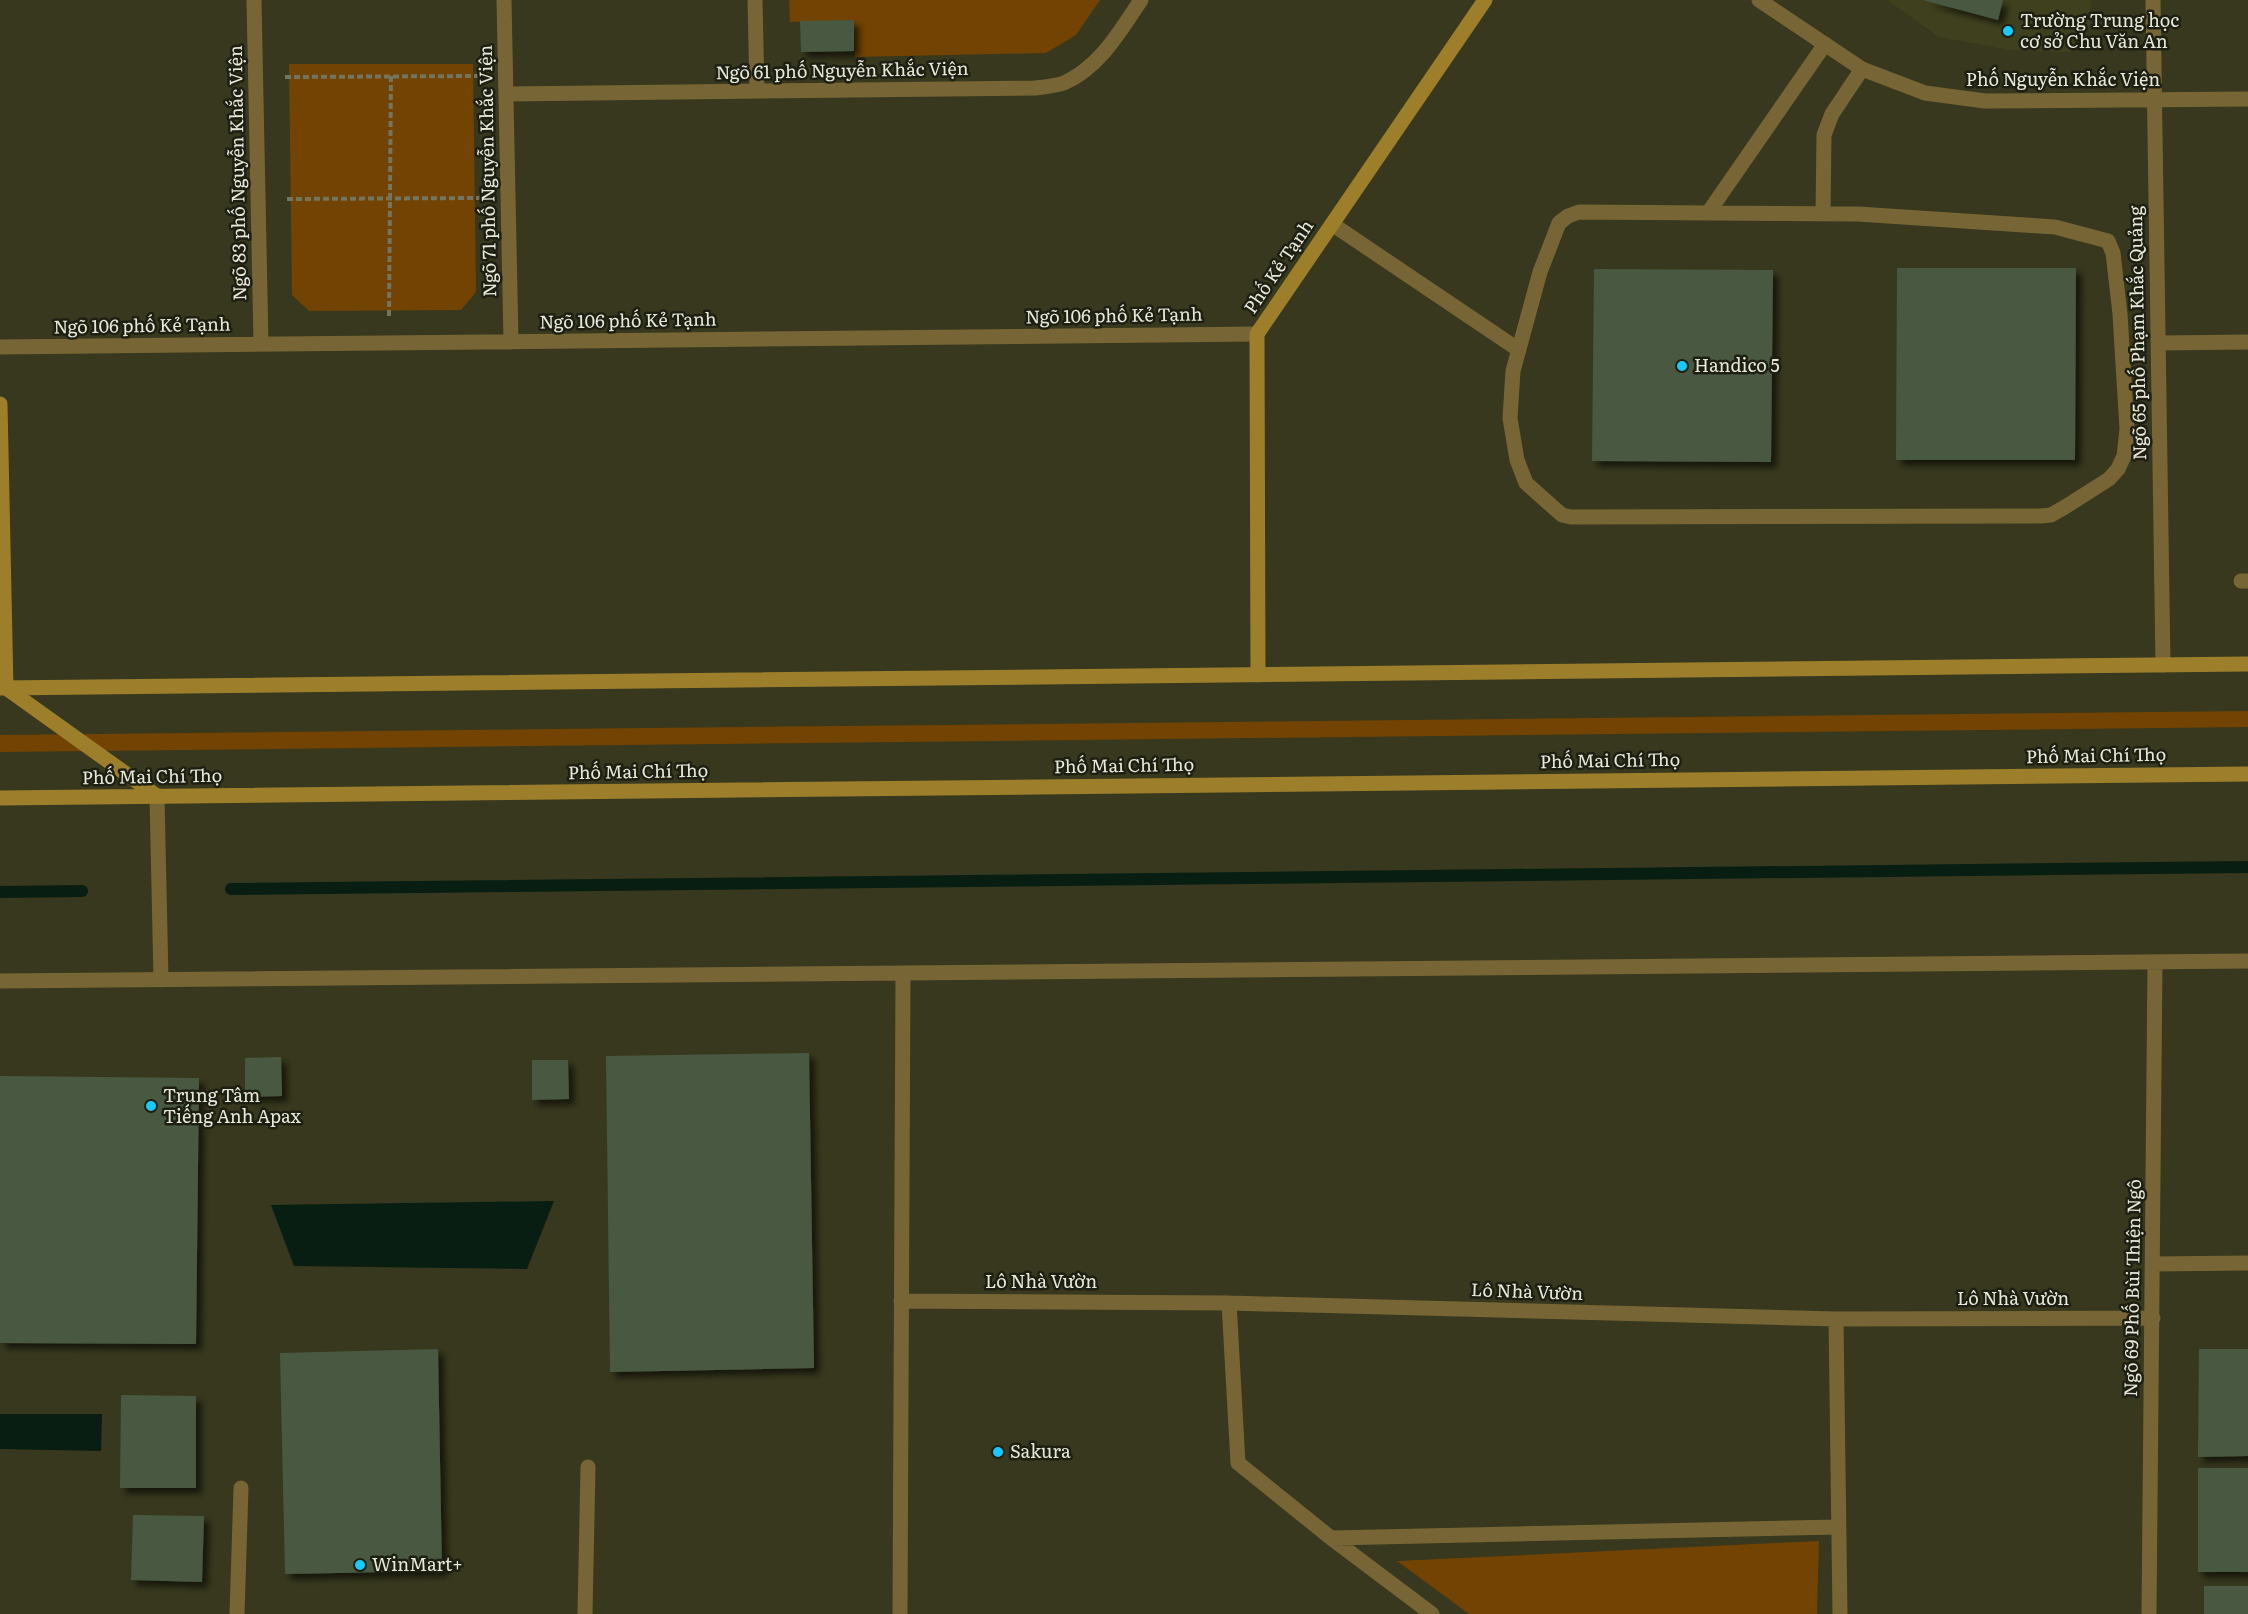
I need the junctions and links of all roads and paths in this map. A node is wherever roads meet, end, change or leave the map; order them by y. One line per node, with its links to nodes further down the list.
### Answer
1 (254, 0): 28 (street, Ngõ 83 phố Nguyễn Khắc Viện)
2 (504, 0): 14 (street, Ngõ 71 phố Nguyễn Khắc Viện)
3 (755, 0): 13 (street)
4 (1141, 0): 13 (street, Ngõ 61 phố Nguyễn Khắc Viện)
5 (1485, 0): 22 (main road, Phố Kẻ Tạnh)
6 (1760, 0): 8 (street, Phố Nguyễn Khắc Viện)
7 (2153, 0): 16 (street, Ngõ 65 phố Phạm Khắc Quảng)
8 (1825, 44): 9 (street, Phố Nguyễn Khắc Viện); 20 (street)
9 (1862, 69): 16 (street, Phố Nguyễn Khắc Viện); 21 (street)
10 (480, 75): 11 (path)
11 (391, 76): 12 (path); 17 (path)
12 (281, 77)
13 (757, 91): 14 (street, Ngõ 61 phố Nguyễn Khắc Viện)
14 (506, 94): 25 (street, Ngõ 71 phố Nguyễn Khắc Viện)
15 (2248, 99): 16 (street, Phố Nguyễn Khắc Viện)
16 (2155, 100): 27 (street, Ngõ 65 phố Phạm Khắc Quảng)
17 (390, 198): 18 (path); 19 (path); 23 (path)
18 (482, 198)
19 (283, 199)
20 (1708, 213): 21 (street); 30 (street)
21 (1823, 214): 30 (street)
22 (1332, 224): 24 (main road, Phố Kẻ Tạnh); 30 (street)
23 (389, 320)
24 (1257, 334): 25 (street, Ngõ 106 phố Kẻ Tạnh); 34 (main road, Phố Kẻ Tạnh)
25 (511, 342): 28 (street, Ngõ 106 phố Kẻ Tạnh)
26 (2248, 342): 27 (street)
27 (2158, 343): 33 (street, Ngõ 65 phố Phạm Khắc Quảng)
28 (261, 344): 29 (street, Ngõ 106 phố Kẻ Tạnh)
29 (0, 347)
30 (1519, 350)
31 (0, 404): 35 (main road)
32 (2248, 664): 33 (main road)
33 (2163, 665): 34 (main road)
34 (1258, 675): 35 (main road)
35 (3, 688): 37 (main road)
36 (2248, 774): 37 (main road, Phố Mai Chí Thọ)
37 (158, 796): 38 (main road, Phố Mai Chí Thọ); 42 (street)
38 (0, 798)
39 (2248, 961): 40 (street)
40 (2155, 962): 41 (street); 45 (street, Ngõ 69 Phố Bùi Thiện Ngô)
41 (903, 974): 42 (street); 46 (street)
42 (161, 980): 43 (street)
43 (0, 981)
44 (2248, 1263): 45 (street)
45 (2153, 1264): 48 (street, Ngõ 69 Phố Bùi Thiện Ngô)
46 (901, 1301): 47 (street, Lô Nhà Vườn); 56 (street)
47 (1229, 1303): 49 (street, Lô Nhà Vườn); 53 (street)
48 (2153, 1318): 49 (street, Lô Nhà Vườn); 59 (street, Ngõ 69 Phố Bùi Thiện Ngô)
49 (1836, 1319): 52 (street)
50 (588, 1467): 55 (street)
51 (241, 1488): 54 (street)
52 (1838, 1527): 53 (street); 58 (street)
53 (1331, 1538): 57 (street)
54 (237, 1614)
55 (585, 1614)
56 (900, 1614)
57 (1432, 1614)
58 (1840, 1614)
59 (2149, 1614)

